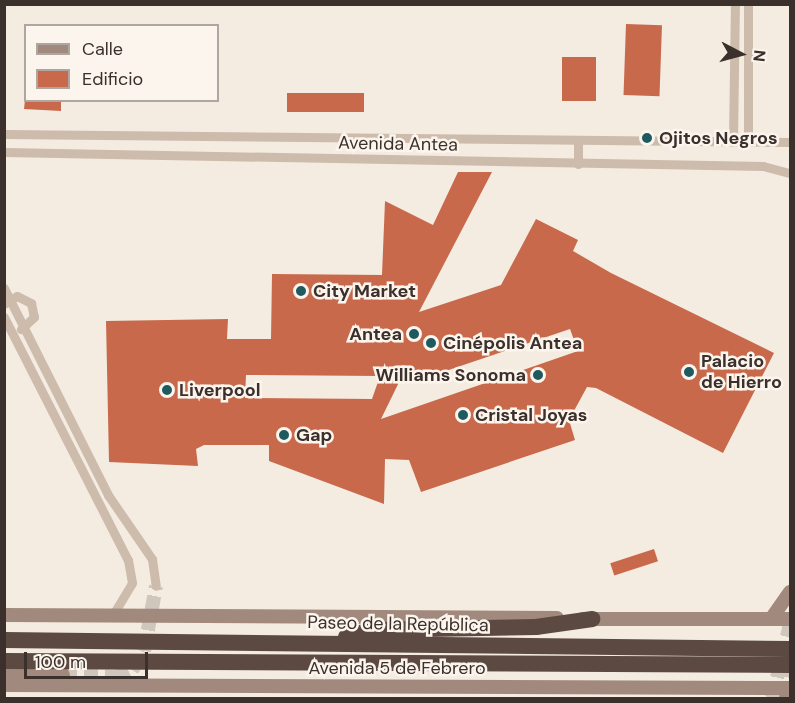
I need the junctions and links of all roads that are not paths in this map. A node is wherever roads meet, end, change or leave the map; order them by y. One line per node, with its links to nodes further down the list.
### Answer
1 (735, 4): 3 (street)
2 (748, 4): 4 (street)
3 (734, 34): 4 (street); 8 (street)
4 (747, 34): 9 (street)
5 (4, 134): 6 (street, Avenida Antea)
6 (129, 136): 7 (street, Avenida Antea); 12 (street)
7 (578, 141): 8 (street, Avenida Antea); 13 (street)
8 (733, 142): 9 (street, Avenida Antea)
9 (748, 142): 10 (street, Avenida Antea)
10 (790, 142)
11 (4, 152): 12 (street, Avenida Antea)
12 (128, 156): 13 (street, Avenida Antea)
13 (578, 164): 14 (street, Avenida Antea)
14 (790, 173)
15 (4, 288): 16 (street)
16 (7, 301): 19 (street); 19 (street)
17 (4, 317): 18 (street)
18 (10, 328): 19 (street); 23 (street)
19 (24, 329): 20 (street)
20 (156, 586)
21 (790, 592): 25 (main road)
22 (4, 615): 23 (main road)
23 (113, 615): 24 (main road)
24 (592, 619): 25 (main road); 30 (highway)
25 (771, 619): 26 (main road)
26 (790, 619)
27 (4, 629): 29 (highway)
28 (4, 640): 29 (highway, Paseo de la República)
29 (111, 640): 30 (highway, Paseo de la República)
30 (335, 642): 31 (highway, Paseo de la República)
31 (790, 649)
32 (4, 661): 33 (highway)
33 (790, 665)
34 (4, 674): 35 (main road)
35 (63, 675)
36 (4, 685): 38 (main road, Avenida 5 de Febrero)
37 (790, 688): 38 (main road, Avenida 5 de Febrero); 40 (main road)
38 (731, 689): 39 (main road)
39 (747, 699)
40 (786, 699)

